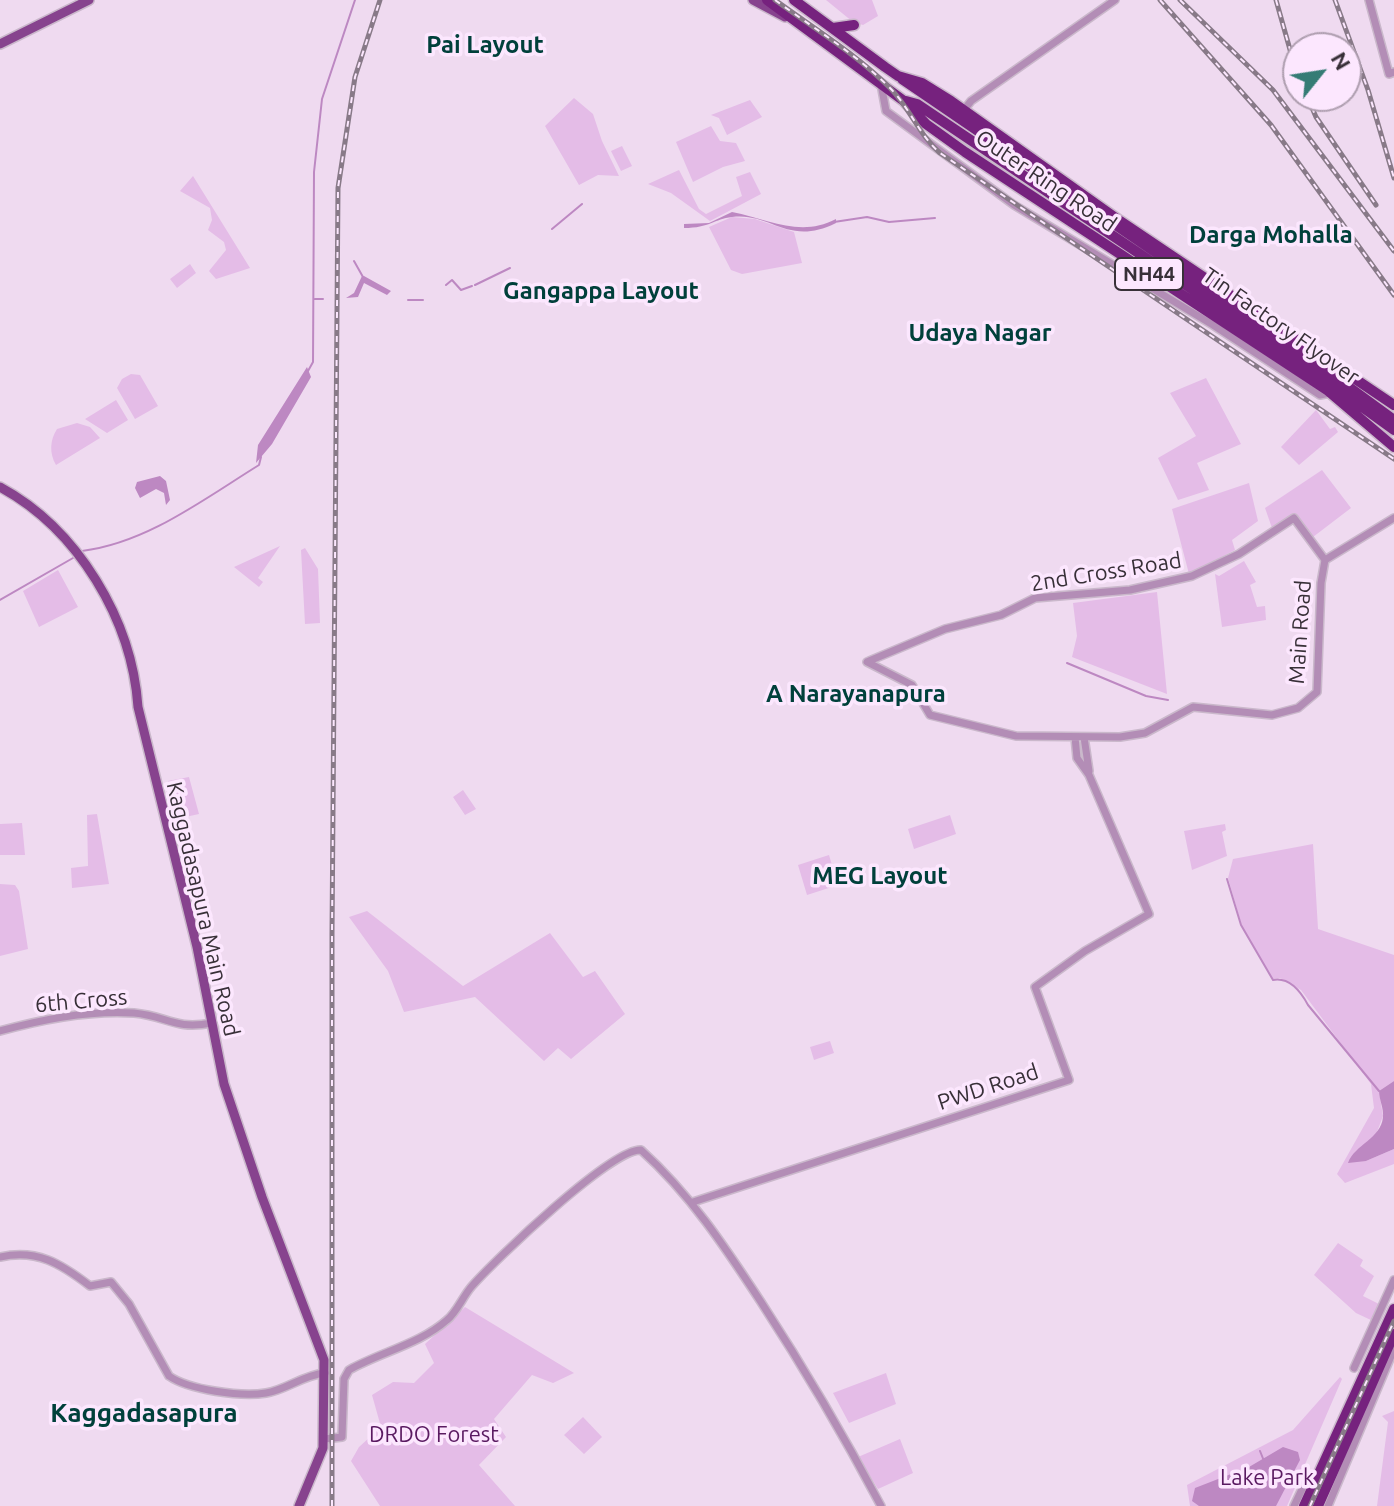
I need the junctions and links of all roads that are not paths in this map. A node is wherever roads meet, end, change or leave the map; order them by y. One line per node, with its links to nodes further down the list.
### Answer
1 (89, 0): 10 (main road)
2 (753, 0): 7 (main road)
3 (767, 0): 7 (highway, NH44)
4 (794, 0): 9 (highway, Outer Ring Road / NH44)
5 (1115, 0): 15 (street)
6 (1369, 0): 11 (street)
7 (799, 23): 13 (highway, Outer Ring Road / NH44)
8 (854, 25): 9 (highway)
9 (833, 28): 12 (highway, Outer Ring Road / NH44)
10 (0, 44)
11 (1394, 72)
12 (898, 76): 15 (highway, Outer Ring Road / NH44); 18 (highway, Tin Factory Flyover)
13 (881, 84): 14 (highway, Outer Ring Road / NH44); 16 (street)
14 (904, 101): 16 (highway, Outer Ring Road / NH44); 19 (highway, Tin Factory Flyover)
15 (964, 110): 17 (highway, Outer Ring Road / NH44)
16 (1330, 393): 20 (highway, Outer Ring Road / NH44)
17 (1394, 405)
18 (1394, 420)
19 (1394, 430)
20 (1394, 447)
21 (0, 487): 25 (main road, Kaggadasapura Main Road)
22 (1394, 518): 23 (street, Main Road)
23 (1325, 560): 24 (street, Main Road); 24 (street, 2nd Cross Road)
24 (1079, 737): 27 (street, PWD Road)
25 (212, 1023): 26 (street, 6th Cross); 34 (main road, Kaggadasapura Main Road)
26 (0, 1031)
27 (693, 1202): 37 (street); 41 (street)
28 (0, 1257): 34 (street)
29 (1394, 1280): 33 (street)
30 (1394, 1309): 38 (highway)
31 (1394, 1334): 36 (highway)
32 (1394, 1349): 35 (street)
33 (1354, 1368)
34 (325, 1373): 37 (main road, Kaggadasapura Main Road)
35 (1377, 1392): 36 (highway); 38 (street)
36 (1364, 1400): 38 (highway)
37 (324, 1439): 40 (main road, Kaggadasapura Main Road)
38 (1327, 1483): 39 (highway); 43 (highway); 44 (highway); 45 (street)
39 (1304, 1485): 42 (street)
40 (299, 1506)
41 (881, 1506)
42 (1294, 1506)
43 (1304, 1506)
44 (1318, 1506)
45 (1328, 1506)

